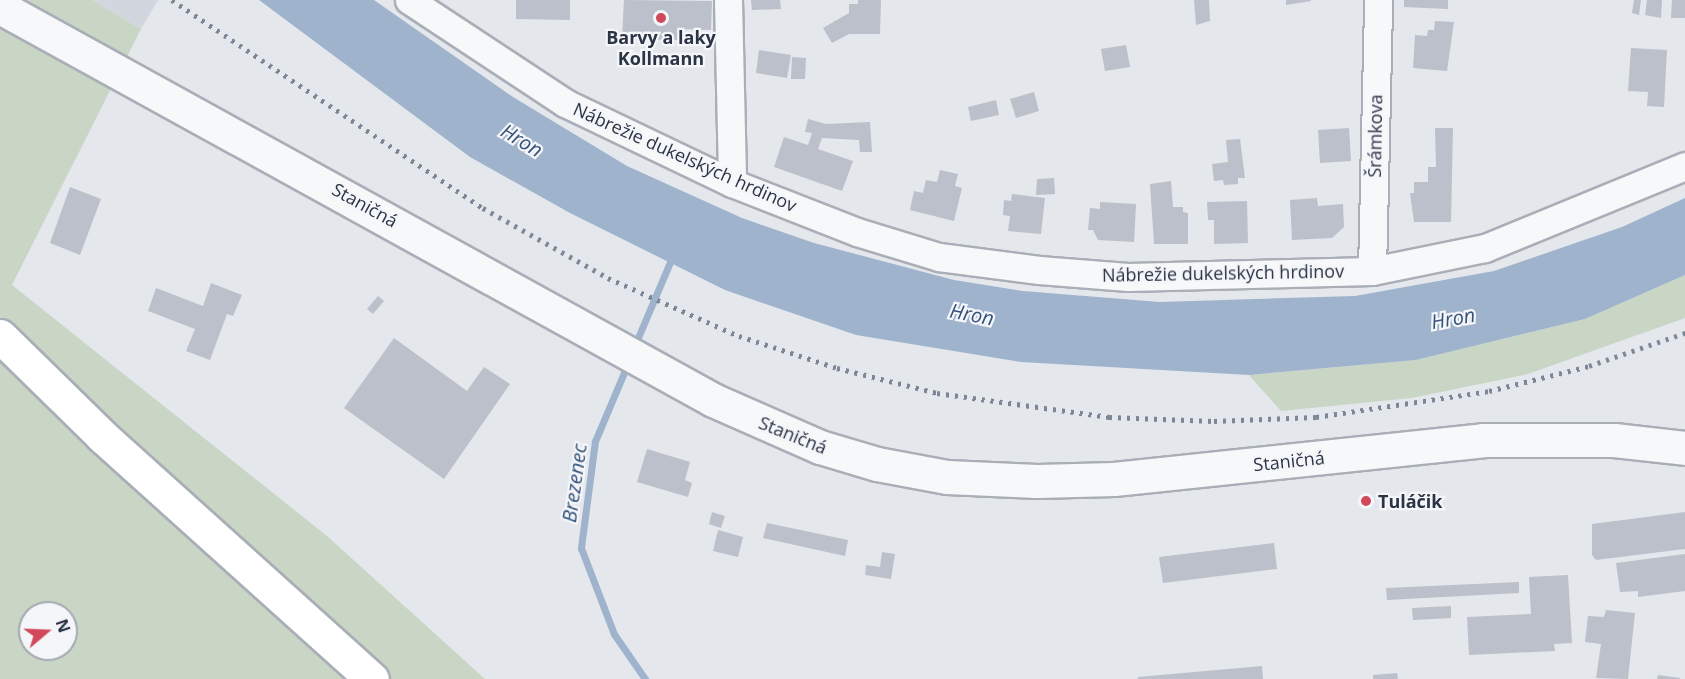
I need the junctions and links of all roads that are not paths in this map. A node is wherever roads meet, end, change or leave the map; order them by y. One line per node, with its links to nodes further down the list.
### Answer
1 (409, 0): 6 (street, Nábrežie dukelských hrdinov)
2 (728, 0): 6 (street)
3 (1378, 0): 7 (street, Šrámkova)
4 (0, 7): 9 (street, Staničná)
5 (1685, 166): 7 (street, Nábrežie dukelských hrdinov)
6 (732, 183): 7 (street, Nábrežie dukelských hrdinov)
7 (1372, 272)
8 (0, 336): 10 (main road)
9 (1685, 448)
10 (372, 679)

